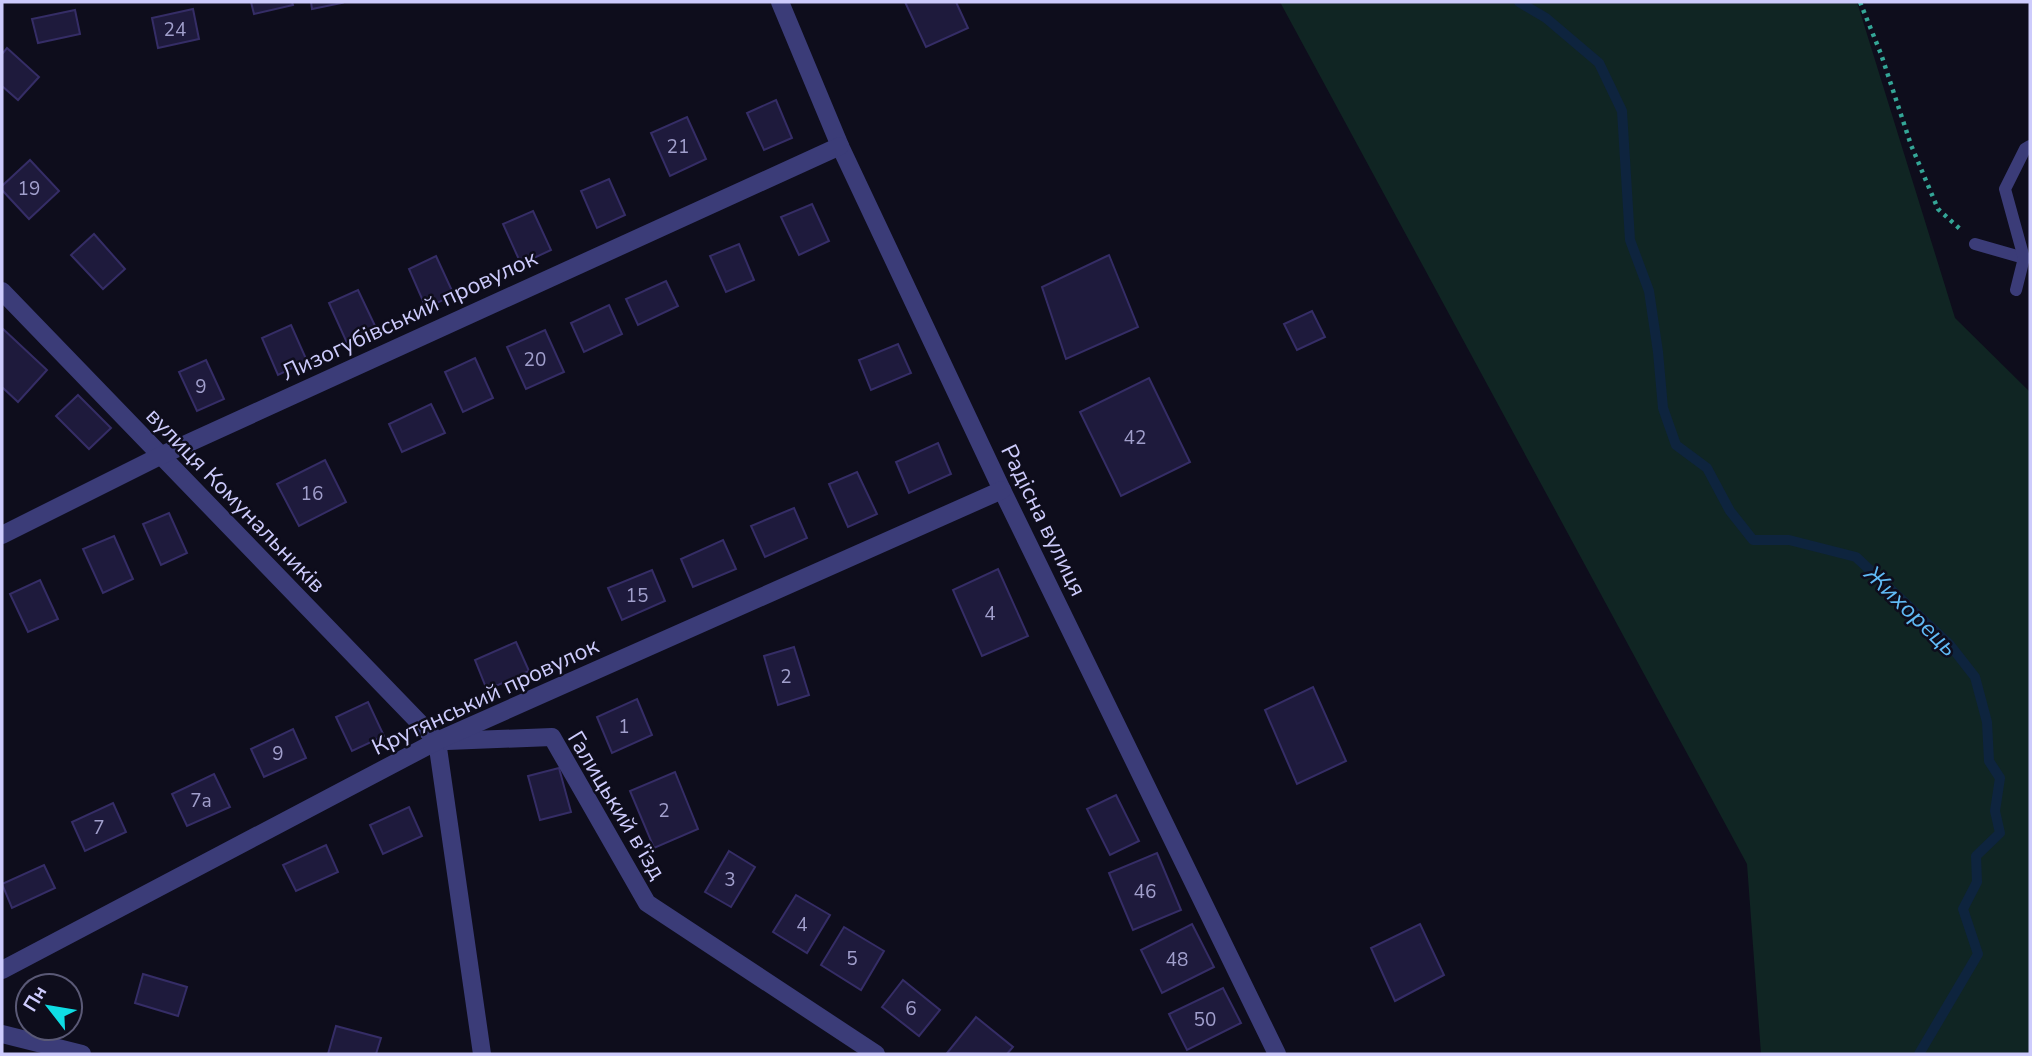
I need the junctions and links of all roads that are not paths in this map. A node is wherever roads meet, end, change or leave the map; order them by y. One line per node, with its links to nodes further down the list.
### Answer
1 (780, 2): 2 (street, Радісна вулиця)
2 (840, 146): 8 (street, Лизогубівський провулок); 9 (street, Радісна вулиця)
3 (2030, 146): 5 (lane)
4 (1975, 244): 5 (lane)
5 (2024, 258): 6 (lane)
6 (2016, 289)
7 (2, 291): 8 (street, вулиця Комунальників)
8 (160, 456): 10 (street, Лизогубівський провулок); 11 (street, вулиця Комунальників)
9 (1002, 490): 11 (street, Крутянський провулок); 17 (street, Радісна вулиця)
10 (2, 535)
11 (437, 741): 12 (street, Крутянський провулок); 15 (street); 16 (street, Галицький в'їзд)
12 (2, 970)
13 (2, 1034): 14 (street)
14 (82, 1054)
15 (482, 1054)
16 (876, 1054)
17 (1277, 1054)

